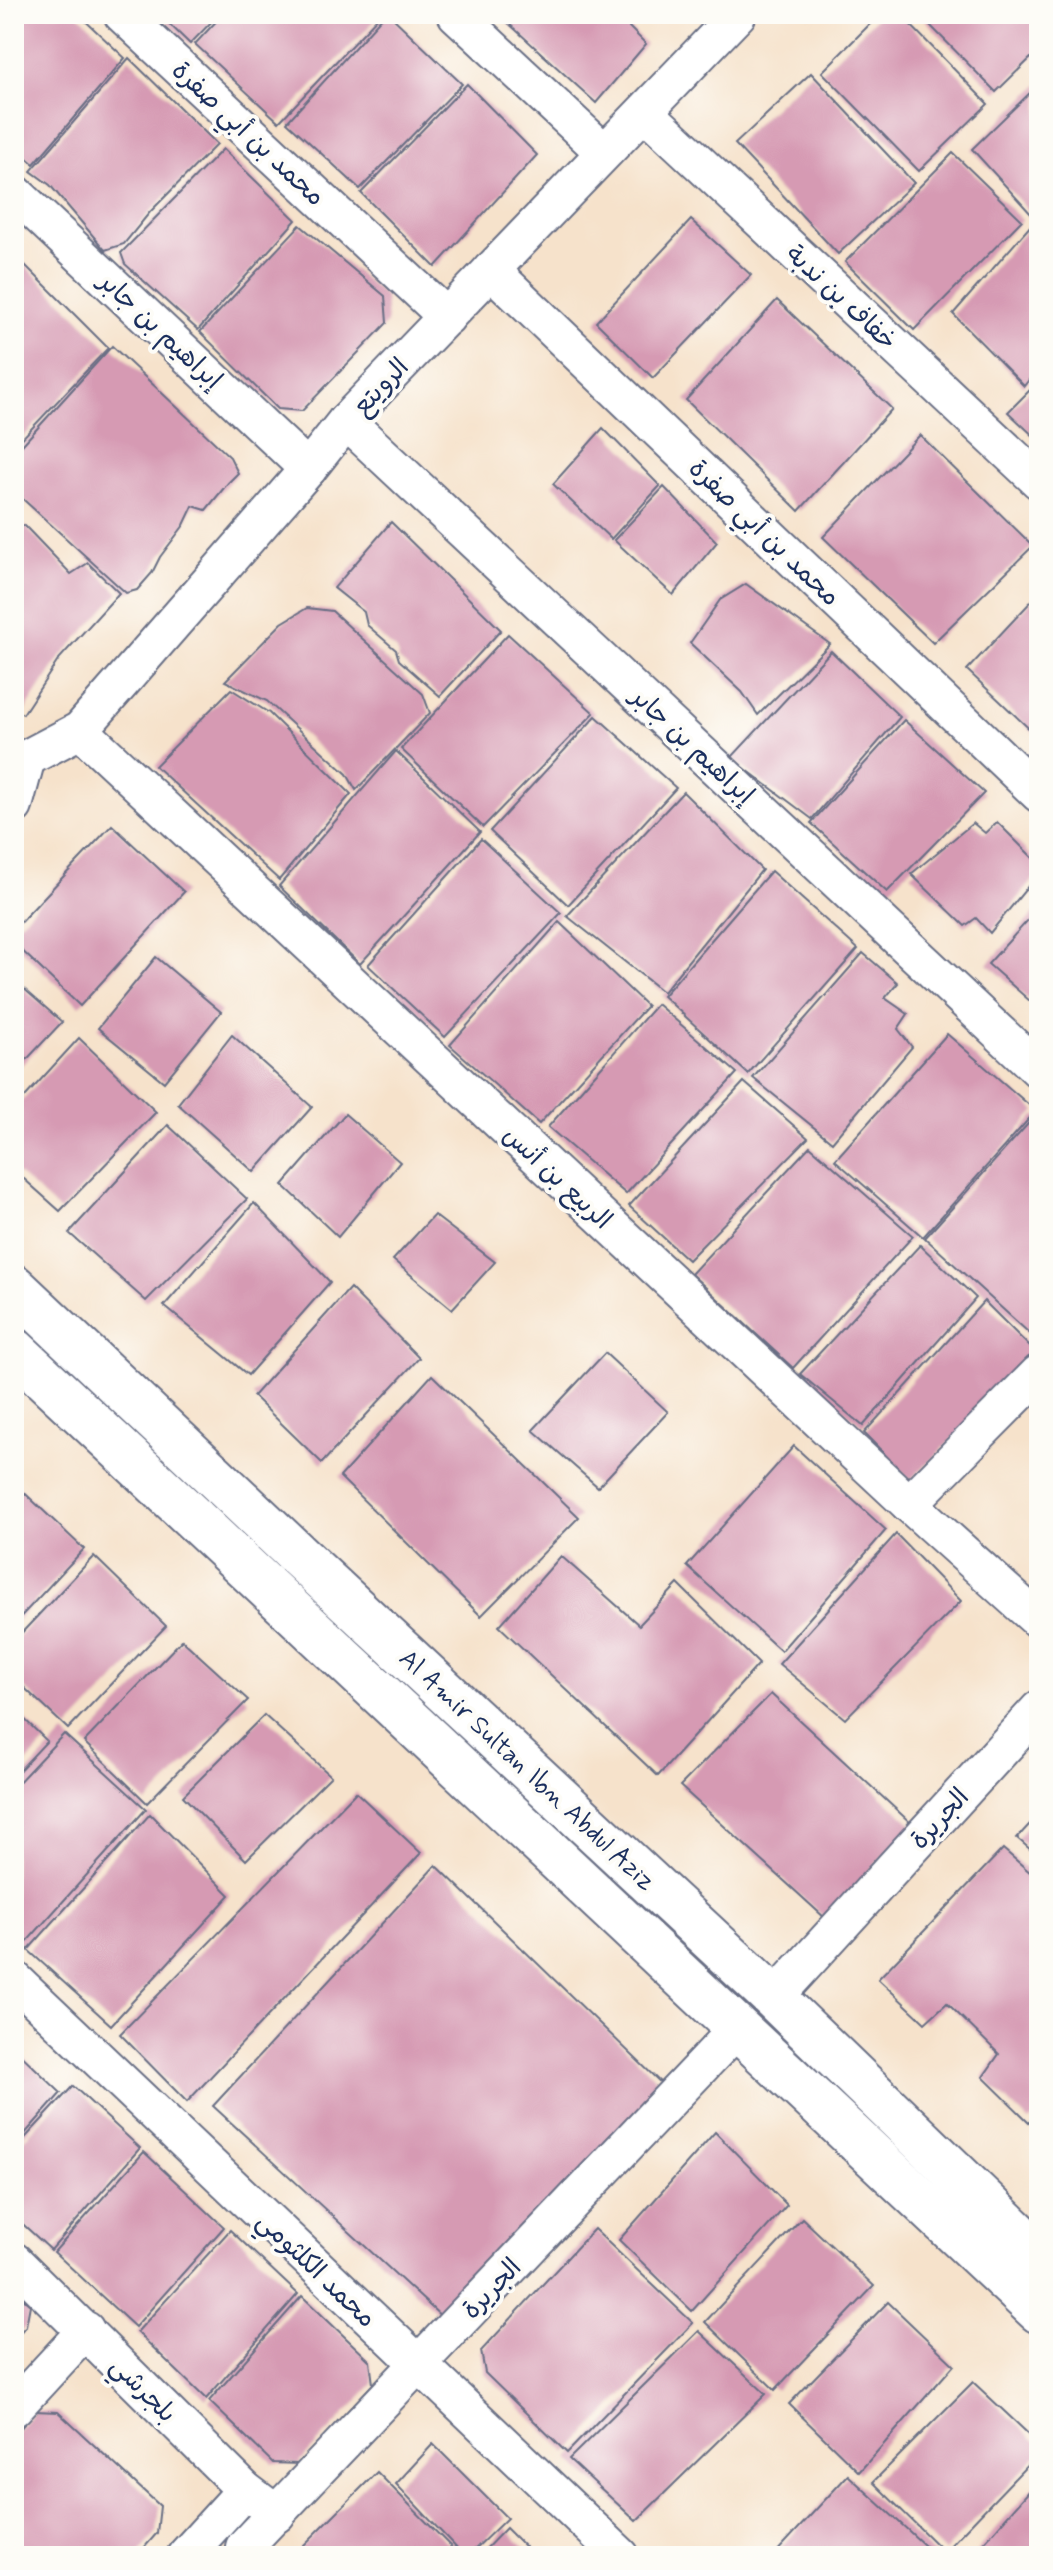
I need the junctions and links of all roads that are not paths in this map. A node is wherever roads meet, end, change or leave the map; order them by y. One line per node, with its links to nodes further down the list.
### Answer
1 (122, 14): 8 (street, محمد بن أبي صفرة)
2 (456, 14): 5 (street)
3 (738, 14): 4 (street, الرويتع)
4 (645, 112): 5 (street, الرويتع); 11 (street, خفاف بن ندبة)
5 (604, 152): 7 (street, الرويتع)
6 (14, 192): 10 (street, إبراهيم بن جابر)
7 (491, 270): 8 (street, الرويتع); 14 (street, محمد بن أبي صفرة)
8 (447, 317): 9 (street, الرويتع)
9 (346, 421): 10 (street, الرويتع); 16 (street, إبراهيم بن جابر)
10 (308, 469): 12 (street, الرويتع)
11 (1039, 481)
12 (80, 730): 13 (street, الرويتع); 20 (street, الربيع بن أنس)
13 (18, 757): 15 (street, الرويتع)
14 (1039, 794)
15 (14, 806)
16 (1039, 1070)
17 (14, 1287): 24 (street, Al Amir Sultan Ibn Abdul Aziz)
18 (14, 1350): 25 (street, Al Amir Sultan Ibn Abdul Aziz)
19 (1039, 1373): 20 (street)
20 (909, 1504): 21 (street, الربيع بن أنس)
21 (1039, 1621)
22 (1039, 1709): 24 (street, الجريرة)
23 (14, 1979): 30 (street, محمد الكلثومي)
24 (774, 1998): 26 (street, Al Amir Sultan Ibn Abdul Aziz)
25 (738, 2028): 28 (street, Al Amir Sultan Ibn Abdul Aziz); 30 (street, الجريرة)
26 (1039, 2254)
27 (14, 2261): 29 (street, بلجرشي)
28 (1039, 2311)
29 (86, 2330): 31 (street); 32 (street, بلجرشي)
30 (418, 2365): 33 (street, الجريرة); 36 (street, محمد الكلثومي)
31 (14, 2408)
32 (245, 2490): 33 (street, بلجرشي); 35 (street)
33 (277, 2514): 34 (street, الجريرة)
34 (249, 2551)
35 (185, 2556)
36 (621, 2556)

